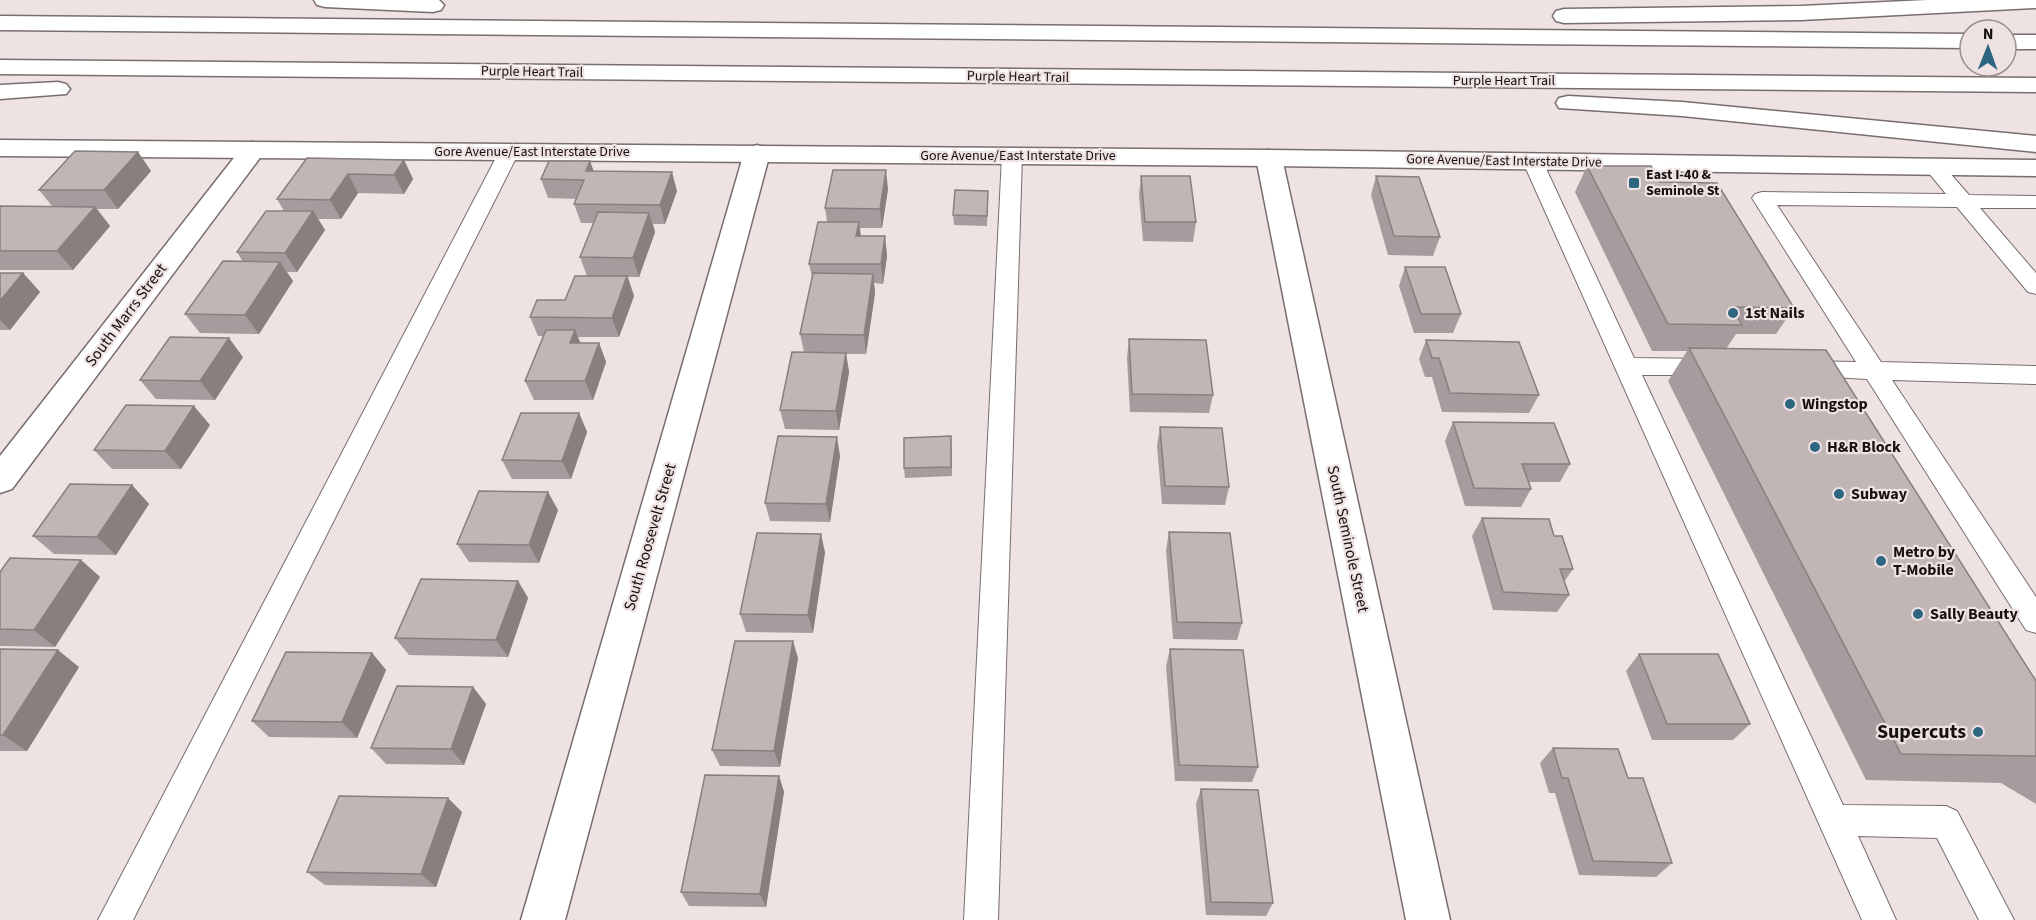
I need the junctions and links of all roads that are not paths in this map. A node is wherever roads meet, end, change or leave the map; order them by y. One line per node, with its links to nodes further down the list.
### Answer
1 (325, 0): 4 (main road)
2 (2036, 1): 5 (main road)
3 (0, 23): 4 (main road)
4 (710, 28): 5 (main road)
5 (1180, 35): 6 (main road)
6 (1958, 41)
7 (2018, 42): 8 (main road)
8 (2036, 42)
9 (0, 68): 10 (main road, Purple Heart Trail)
10 (342, 70): 11 (main road, Purple Heart Trail); 13 (main road)
11 (1283, 79): 12 (main road, Purple Heart Trail); 14 (main road)
12 (2036, 85)
13 (0, 92)
14 (2036, 144)
15 (0, 147): 16 (main road, Gore Avenue/East Interstate Drive)
16 (253, 150): 17 (main road, Gore Avenue/East Interstate Drive); 32 (main road, South Marrs Street)
17 (509, 152): 18 (main road, Gore Avenue/East Interstate Drive); 35 (lane)
18 (757, 153): 19 (main road, Gore Avenue/East Interstate Drive); 36 (main road, South Roosevelt Street)
19 (1012, 156): 20 (main road, Gore Avenue/East Interstate Drive); 37 (lane)
20 (1269, 158): 21 (main road, Gore Avenue/East Interstate Drive); 38 (main road, South Seminole Street)
21 (1533, 162): 22 (main road, Gore Avenue/East Interstate Drive); 27 (lane)
22 (1934, 167): 23 (main road, Gore Avenue/East Interstate Drive); 24 (lane)
23 (2036, 168)
24 (1963, 201): 25 (lane); 26 (lane); 30 (lane)
25 (2036, 202)
26 (2036, 287)
27 (1626, 366): 28 (lane); 34 (lane)
28 (1732, 368)
29 (1779, 369): 30 (lane)
30 (1873, 371): 31 (lane); 33 (lane)
31 (2036, 375)
32 (0, 480)
33 (2036, 621)
34 (1833, 820): 39 (lane); 40 (lane)
35 (115, 920)
36 (543, 920)
37 (981, 920)
38 (1428, 920)
39 (1879, 920)
40 (1997, 920)

